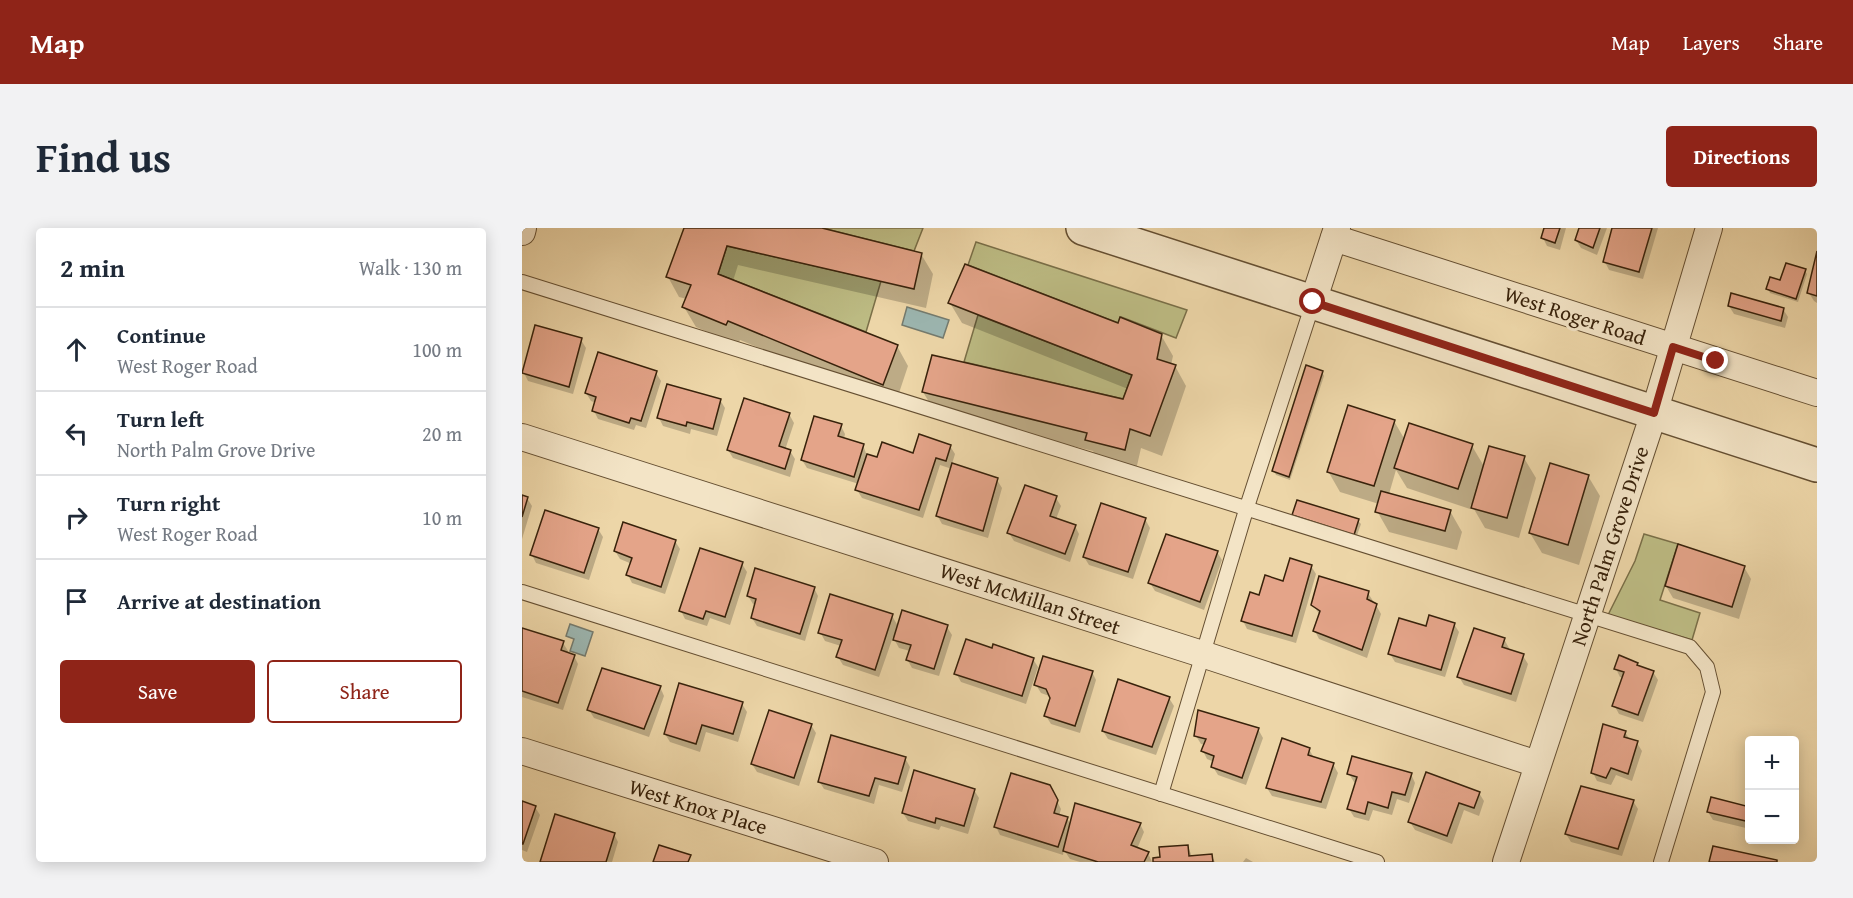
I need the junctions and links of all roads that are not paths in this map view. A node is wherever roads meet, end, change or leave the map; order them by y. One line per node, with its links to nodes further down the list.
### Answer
1 (1083, 228): 5 (street)
2 (1709, 228): 6 (street, North Palm Grove Drive)
3 (1335, 233): 5 (street); 6 (street, West Roger Road)
4 (522, 282): 11 (lane)
5 (1313, 302): 8 (street); 11 (lane)
6 (1673, 347): 7 (street, West Roger Road); 8 (street, North Palm Grove Drive)
7 (1817, 393)
8 (1654, 413): 10 (street); 13 (street, North Palm Grove Drive)
9 (522, 437): 14 (street, West McMillan Street)
10 (1817, 465)
11 (1246, 510): 13 (lane); 14 (lane)
12 (522, 592): 17 (lane)
13 (1587, 616): 16 (street, North Palm Grove Drive); 21 (lane)
14 (1202, 654): 16 (street, West McMillan Street); 17 (lane)
15 (522, 751): 18 (street, West Knox Place)
16 (1537, 764): 20 (street, North Palm Grove Drive)
17 (1161, 794): 19 (lane)
18 (875, 862)
19 (1377, 862)
20 (1506, 862)
21 (1661, 862)

